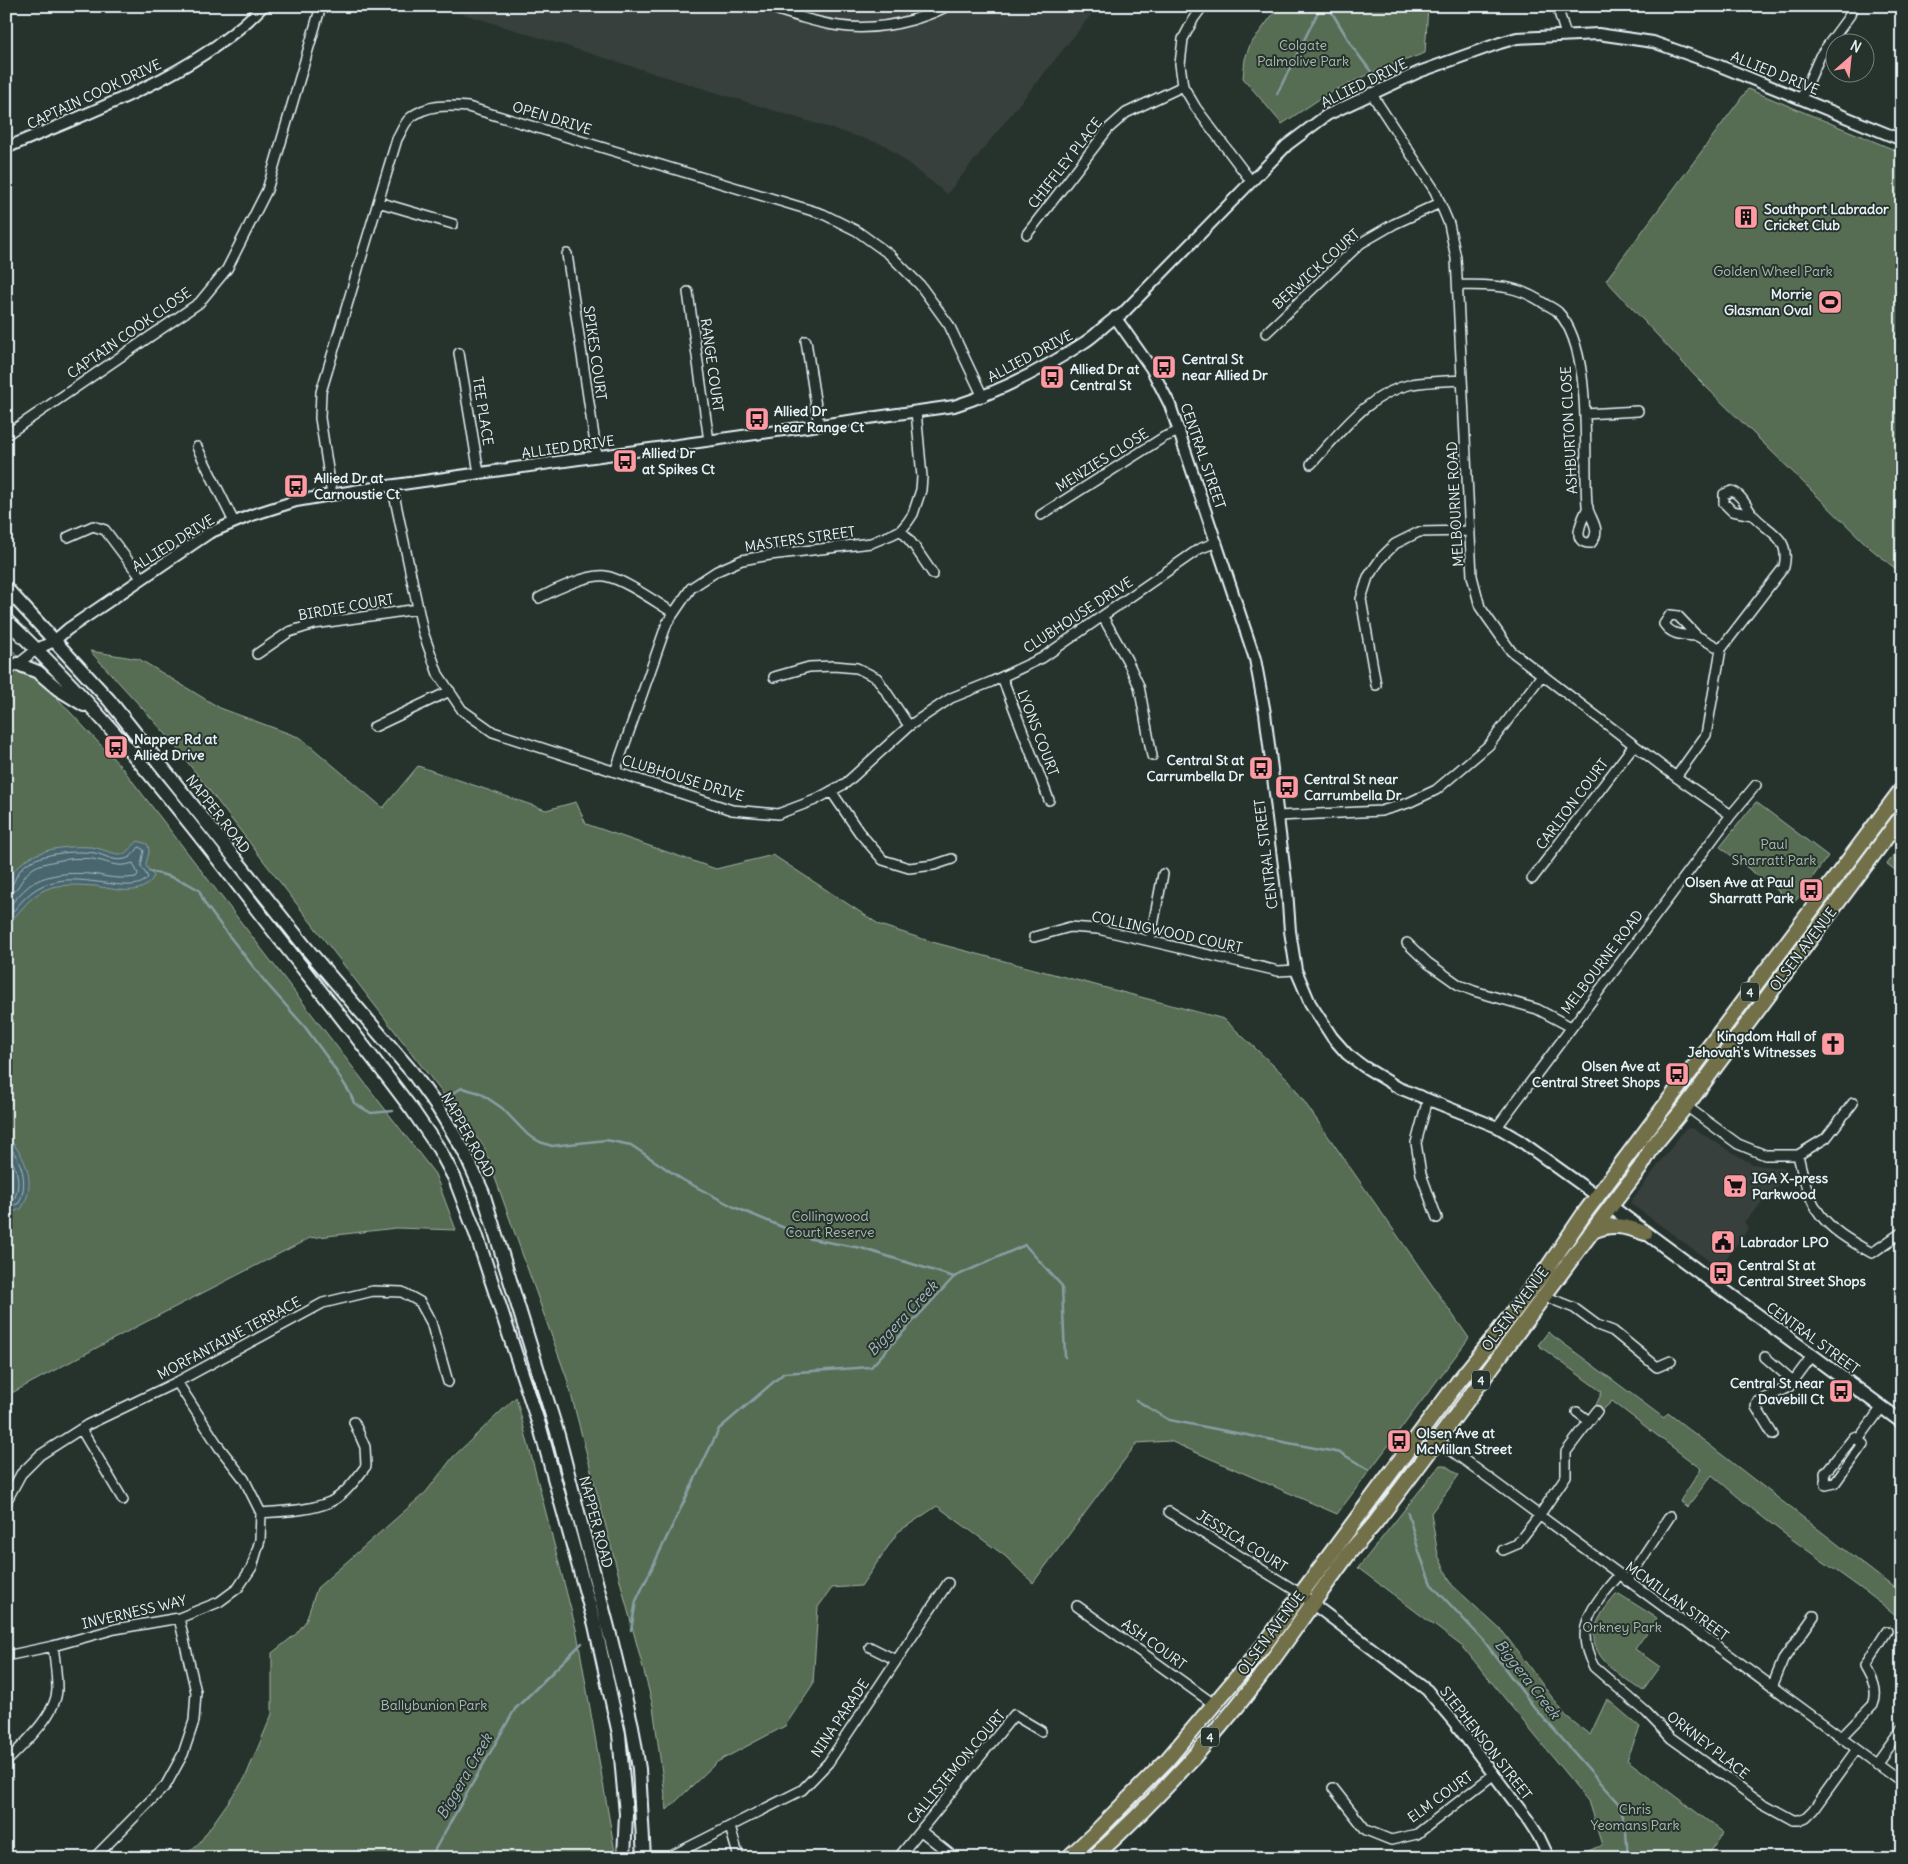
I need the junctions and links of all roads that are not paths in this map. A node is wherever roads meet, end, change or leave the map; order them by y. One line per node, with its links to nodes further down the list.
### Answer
1 (262, 6): 13 (street, CAPTAIN COOK DRIVE)
2 (320, 6): 33 (street, CAPTAIN COOK CLOSE)
3 (766, 6): 4 (street)
4 (947, 6)
5 (1203, 6): 9 (street)
6 (1557, 6): 8 (street)
7 (1852, 6): 11 (street)
8 (1566, 35): 10 (street, ALLIED DRIVE); 11 (street, ALLIED DRIVE)
9 (1183, 86): 14 (street); 18 (street, CHIFFLEY PLACE)
10 (1371, 93): 14 (street, ALLIED DRIVE); 16 (street, MELBOURNE ROAD)
11 (1801, 99): 12 (street, ALLIED DRIVE)
12 (1902, 140)
13 (6, 148)
14 (1251, 181): 22 (street, ALLIED DRIVE)
15 (378, 202): 17 (street); 27 (street, OPEN DRIVE); 40 (street, OPEN DRIVE)
16 (1440, 203): 20 (street, MELBOURNE ROAD); 23 (street, BERWICK COURT)
17 (453, 224)
18 (1027, 234)
19 (567, 254): 36 (street, SPIKES COURT)
20 (1458, 285): 26 (street, MELBOURNE ROAD); 30 (street, ASHBURTON CLOSE)
21 (688, 292): 34 (street, RANGE COURT)
22 (1115, 317): 27 (street, ALLIED DRIVE); 32 (street, CENTRAL STREET)
23 (1266, 332)
24 (806, 341): 31 (street)
25 (459, 353): 38 (street, TEE PLACE)
26 (1462, 380): 37 (street); 46 (street, MELBOURNE ROAD)
27 (983, 397): 28 (street, ALLIED DRIVE)
28 (916, 411): 31 (street, ALLIED DRIVE); 45 (street)
29 (1638, 411): 30 (street)
30 (1585, 414): 41 (street, ASHBURTON CLOSE)
31 (819, 426): 34 (street, ALLIED DRIVE)
32 (1180, 432): 42 (street, MENZIES CLOSE); 48 (street, CENTRAL STREET)
33 (6, 435)
34 (709, 441): 36 (street, ALLIED DRIVE)
35 (197, 447): 44 (street)
36 (597, 456): 38 (street, ALLIED DRIVE)
37 (1311, 464)
38 (479, 473): 39 (street, ALLIED DRIVE)
39 (392, 485): 40 (street, ALLIED DRIVE); 53 (street, CLUBHOUSE DRIVE)
40 (332, 495): 44 (street, ALLIED DRIVE)
41 (1588, 507)
42 (1041, 515)
43 (1753, 515): 60 (street)
44 (234, 522): 50 (street, ALLIED DRIVE)
45 (901, 530): 49 (street); 54 (street, MASTERS STREET)
46 (1470, 530): 64 (street, MELBOURNE ROAD); 67 (street)
47 (68, 537): 50 (street)
48 (1217, 542): 55 (street, CLUBHOUSE DRIVE); 81 (street, CENTRAL STREET)
49 (933, 574)
50 (142, 579): 58 (street, ALLIED DRIVE)
51 (6, 588): 58 (main road, NAPPER ROAD)
52 (539, 598): 54 (street)
53 (418, 609): 61 (street, BIRDIE COURT); 68 (street, CLUBHOUSE DRIVE)
54 (674, 613): 74 (street, MASTERS STREET)
55 (1103, 617): 66 (street, CLUBHOUSE DRIVE); 73 (street)
56 (6, 620): 59 (main road, NAPPER ROAD)
57 (1697, 636): 60 (street)
58 (54, 641): 59 (street, ALLIED DRIVE); 154 (main road, NAPPER ROAD)
59 (37, 649): 62 (street); 69 (main road, NAPPER ROAD)
60 (1721, 649): 75 (street)
61 (257, 654)
62 (18, 664): 63 (street); 69 (main road)
63 (6, 672)
64 (1542, 675): 72 (street, MELBOURNE ROAD); 81 (street)
65 (774, 677): 70 (street)
66 (1002, 677): 70 (street, CLUBHOUSE DRIVE); 79 (street, LYONS COURT)
67 (1376, 685)
68 (450, 692): 71 (street); 74 (street, CLUBHOUSE DRIVE)
69 (96, 712): 153 (main road, NAPPER ROAD)
70 (909, 726): 78 (street, CLUBHOUSE DRIVE)
71 (374, 727)
72 (1634, 745): 75 (street, MELBOURNE ROAD); 85 (street, CARLTON COURT)
73 (1152, 756)
74 (616, 772): 78 (street, CLUBHOUSE DRIVE)
75 (1676, 778): 80 (street, MELBOURNE ROAD)
76 (1756, 785): 80 (street, MELBOURNE ROAD)
77 (1902, 789): 96 (main road, OLSEN AVENUE / 4)
78 (830, 791): 83 (street)
79 (1049, 800)
80 (1731, 815): 90 (street, MELBOURNE ROAD)
81 (1278, 816): 89 (street, CENTRAL STREET)
82 (1902, 816): 93 (main road, OLSEN AVENUE / 4)
83 (952, 859)
84 (1163, 874): 87 (street)
85 (1532, 879)
86 (1034, 936): 87 (street, COLLINGWOOD COURT)
87 (1150, 941): 89 (street, COLLINGWOOD COURT)
88 (1407, 943): 90 (street)
89 (1296, 970): 91 (street, CENTRAL STREET)
90 (1571, 1027): 94 (street, MELBOURNE ROAD)
91 (1428, 1099): 94 (street, CENTRAL STREET); 98 (street)
92 (1853, 1103): 95 (street)
93 (1686, 1106): 95 (street); 97 (main road, OLSEN AVENUE / 4)
94 (1497, 1127): 96 (street, CENTRAL STREET)
95 (1798, 1155): 101 (street)
96 (1598, 1196): 97 (main road); 128 (main road, OLSEN AVENUE / 4)
97 (1610, 1206): 99 (main road, OLSEN AVENUE / 4); 100 (main road, CENTRAL STREET)
98 (1437, 1218)
99 (1591, 1232): 100 (main road); 102 (main road, OLSEN AVENUE / 4)
100 (1645, 1232): 103 (main road, CENTRAL STREET)
101 (1901, 1233)
102 (1544, 1296): 105 (street); 117 (main road, OLSEN AVENUE / 4)
103 (1812, 1356): 108 (street); 109 (main road, CENTRAL STREET)
104 (1765, 1357): 108 (street)
105 (1671, 1361)
106 (177, 1382): 107 (street, MORFANTAINE TERRACE); 115 (street, MORFANTAINE TERRACE); 122 (street, INVERNESS WAY)
107 (448, 1382)
108 (1794, 1382): 116 (street)
109 (1882, 1407): 112 (main road, CENTRAL STREET); 118 (street)
110 (1597, 1411): 113 (street)
111 (1577, 1412): 113 (street)
112 (1900, 1417)
113 (1589, 1421): 123 (street)
114 (354, 1422): 122 (street)
115 (81, 1429): 119 (street); 120 (street, MORFANTAINE TERRACE)
116 (1773, 1434)
117 (1437, 1440): 123 (street, MCMILLAN STREET); 129 (main road, OLSEN AVENUE / 4)
118 (1858, 1440): 118 (street)
119 (123, 1500)
120 (6, 1507)
121 (1169, 1512): 128 (street, JESSICA COURT)
122 (261, 1513): 132 (street, INVERNESS WAY)
123 (1539, 1516): 125 (street); 126 (street, MCMILLAN STREET)
124 (1670, 1516): 126 (street)
125 (1503, 1550)
126 (1623, 1578): 138 (street, MCMILLAN STREET); 143 (street, ORKNEY PLACE)
127 (948, 1583): 137 (street, NINA PARADE)
128 (1300, 1594): 129 (street, JESSICA COURT); 139 (main road, OLSEN AVENUE / 4)
129 (1313, 1604): 146 (street, STEPHENSON STREET); 160 (main road, OLSEN AVENUE / 4)
130 (1077, 1606): 139 (street, ASH COURT)
131 (1814, 1616): 138 (street)
132 (179, 1618): 134 (street, INVERNESS WAY); 152 (street)
133 (1887, 1631): 142 (street)
134 (53, 1646): 136 (street, INVERNESS WAY); 144 (street)
135 (870, 1647): 137 (street)
136 (6, 1656)
137 (896, 1660): 149 (street, NINA PARADE)
138 (1772, 1687): 142 (street, MCMILLAN STREET)
139 (1215, 1706): 159 (main road, OLSEN AVENUE / 4)
140 (1902, 1728): 145 (street)
141 (1041, 1730): 150 (street, CALLISTEMON COURT)
142 (1841, 1738): 143 (street, MCMILLAN STREET)
143 (1857, 1749): 145 (street, MCMILLAN STREET)
144 (6, 1762)
145 (1876, 1764): 147 (street, MCMILLAN STREET)
146 (1493, 1774): 148 (street, ELM COURT); 161 (street, STEPHENSON STREET)
147 (1902, 1782)
148 (1333, 1788)
149 (730, 1827): 155 (street, NINA PARADE); 156 (street)
150 (921, 1831): 157 (street, CALLISTEMON COURT); 158 (street)
151 (1902, 1853): 162 (street)
152 (94, 1858)
153 (624, 1858)
154 (644, 1858)
155 (666, 1858)
156 (739, 1858)
157 (898, 1858)
158 (955, 1858)
159 (1068, 1858)
160 (1093, 1858)
161 (1549, 1858)
162 (1898, 1858)

